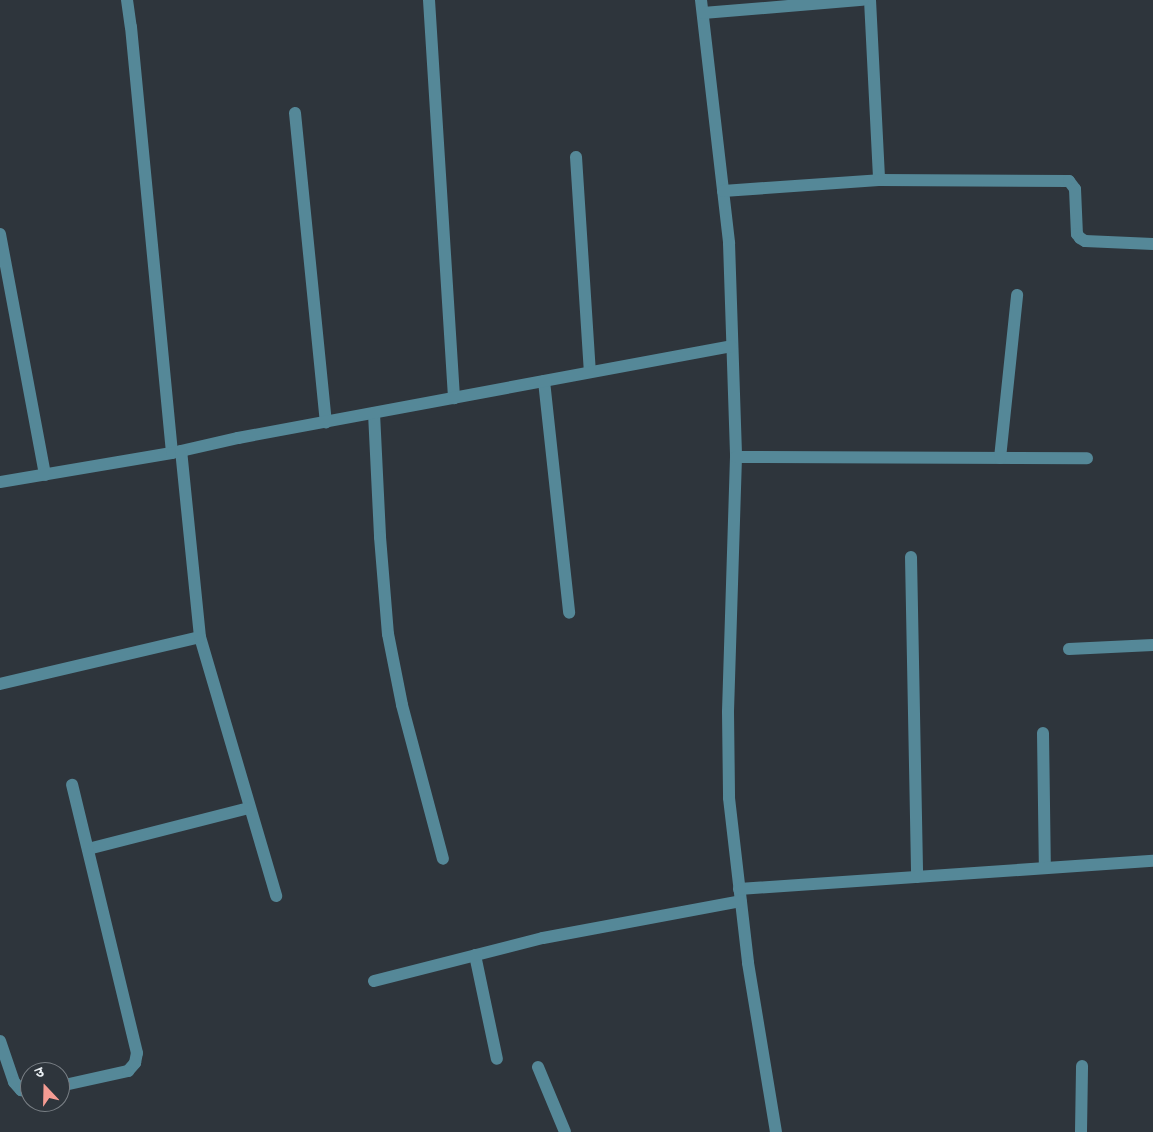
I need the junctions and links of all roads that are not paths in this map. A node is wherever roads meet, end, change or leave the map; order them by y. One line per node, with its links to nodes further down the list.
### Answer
1 (127, 0): 20 (street)
2 (429, 0): 17 (street)
3 (701, 0): 6 (street)
4 (862, 0): 6 (street)
5 (870, 0): 9 (street)
6 (702, 13): 10 (street)
7 (295, 113): 19 (street)
8 (576, 157): 15 (street)
9 (879, 180): 10 (street); 12 (street)
10 (723, 191): 14 (street)
11 (0, 234): 24 (street)
12 (1153, 244)
13 (1017, 295): 22 (street)
14 (732, 346): 15 (street); 21 (street)
15 (590, 372): 16 (street)
16 (544, 381): 17 (street); 27 (street)
17 (454, 398): 18 (street)
18 (374, 413): 19 (street); 36 (street)
19 (326, 422): 20 (street)
20 (176, 452): 24 (street); 28 (street)
21 (736, 457): 22 (street); 40 (street)
22 (1000, 458): 23 (street)
23 (1087, 458)
24 (45, 475): 25 (street)
25 (0, 482)
26 (911, 557): 39 (street)
27 (569, 613)
28 (200, 637): 31 (street); 34 (street)
29 (1153, 644): 30 (street)
30 (1069, 648)
31 (0, 684)
32 (1043, 733): 38 (street)
33 (72, 785): 35 (street)
34 (249, 808): 35 (street); 41 (street)
35 (88, 848): 48 (street)
36 (443, 858)
37 (1153, 861): 38 (street)
38 (1045, 868): 39 (street)
39 (917, 877): 40 (street)
40 (740, 895): 42 (street); 51 (street)
41 (276, 896)
42 (475, 956): 43 (street); 45 (street)
43 (374, 981)
44 (0, 1041): 49 (street)
45 (497, 1059)
46 (1082, 1066): 52 (street)
47 (538, 1067): 50 (street)
48 (70, 1084)
49 (20, 1089)
50 (564, 1132)
51 (776, 1132)
52 (1081, 1132)

